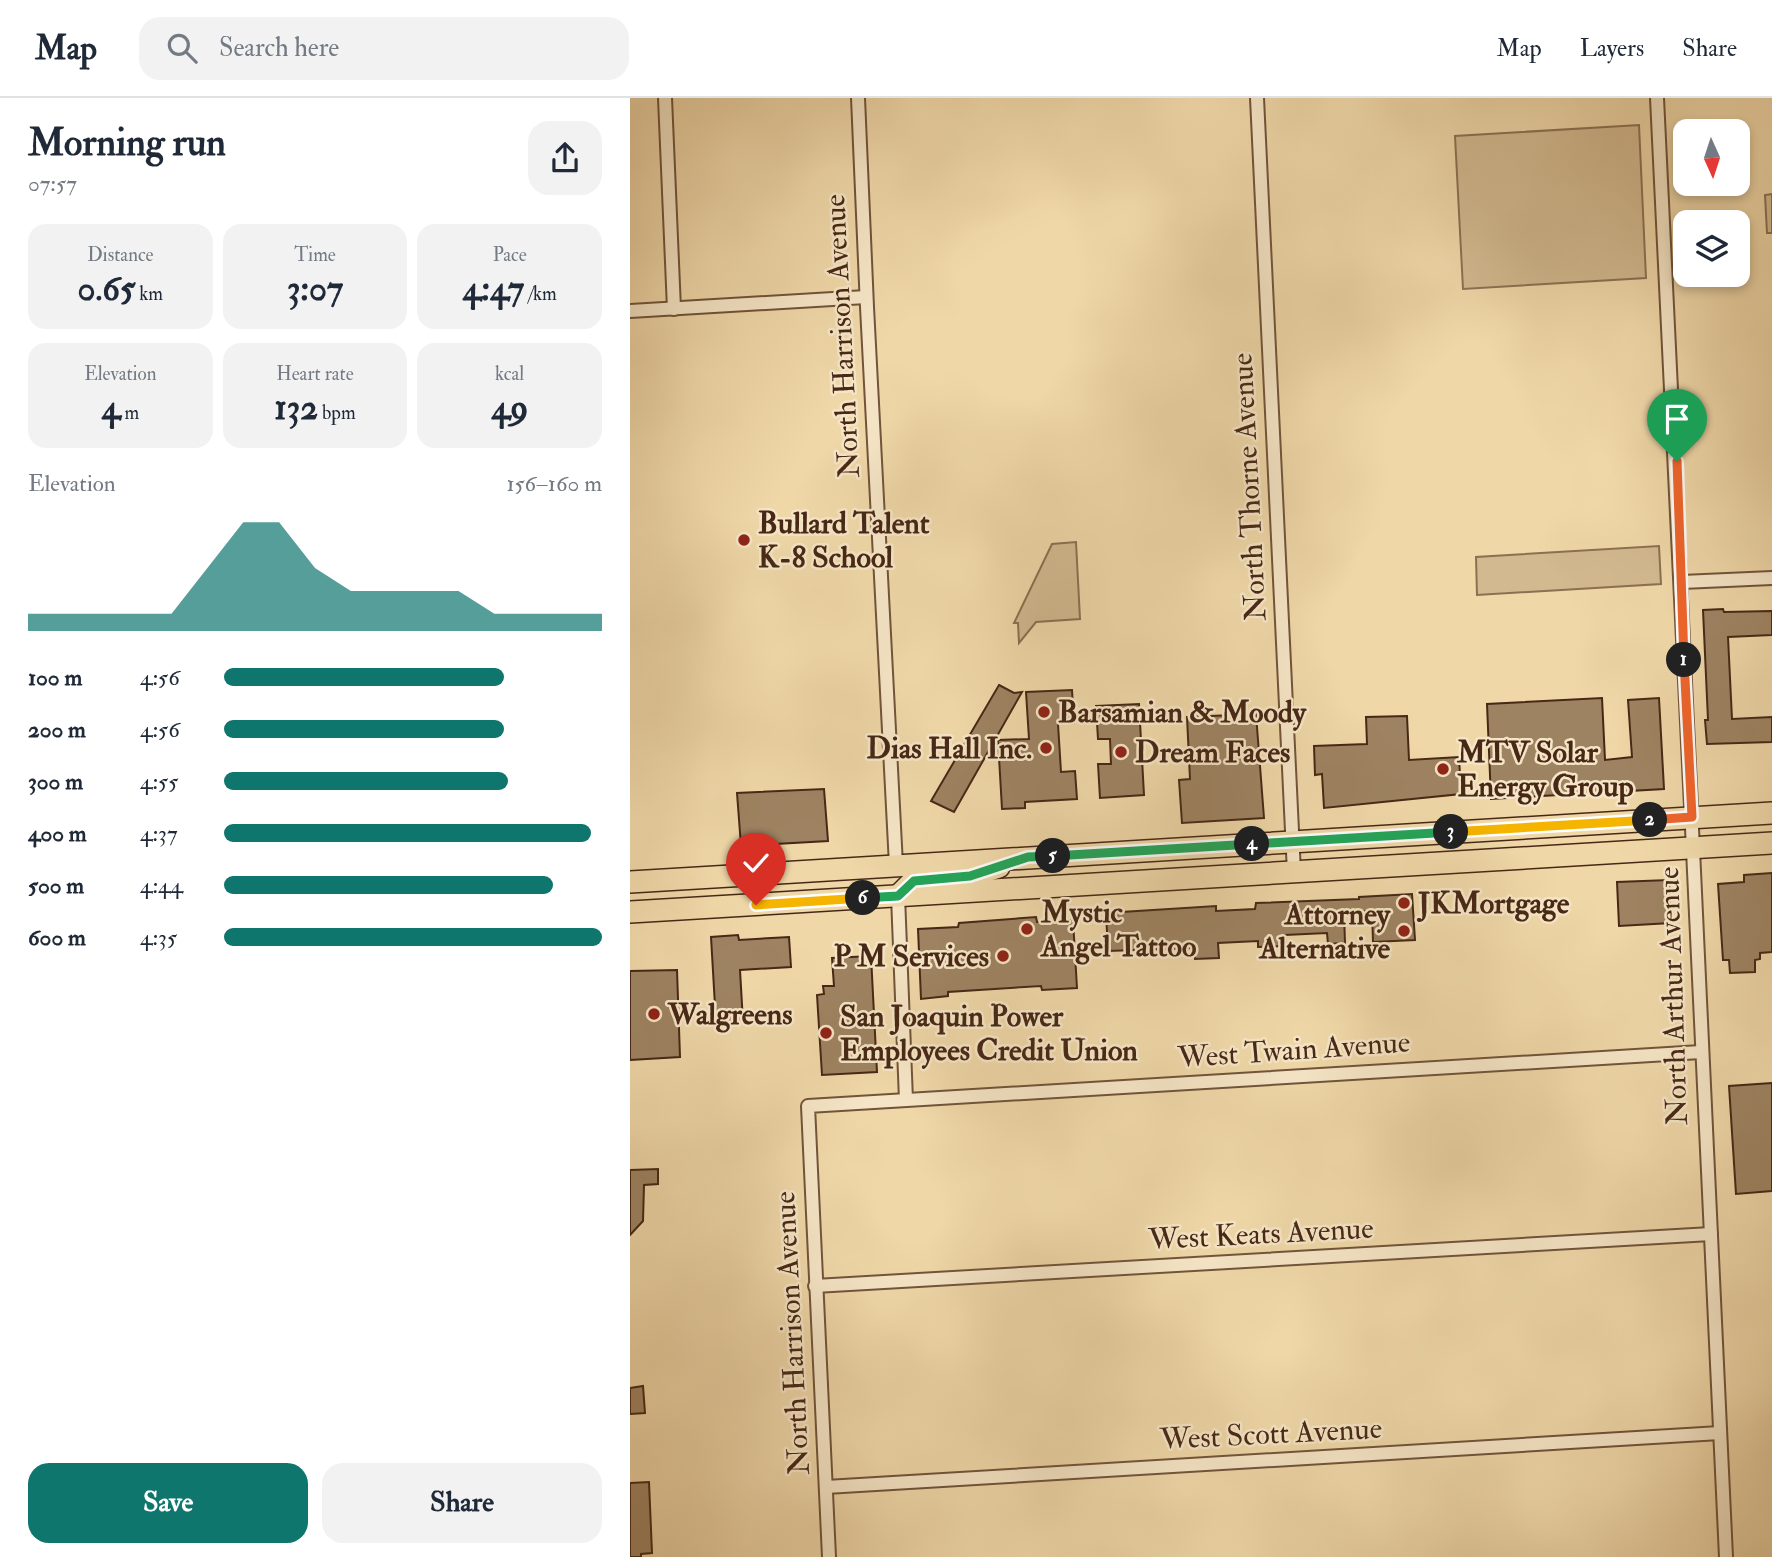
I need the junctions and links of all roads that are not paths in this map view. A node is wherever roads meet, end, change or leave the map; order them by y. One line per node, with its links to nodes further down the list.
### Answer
1 (665, 98): 6 (street)
2 (858, 98): 5 (street, North Harrison Avenue)
3 (1257, 98): 12 (street, North Thorne Avenue)
4 (1657, 98): 9 (street, North Arthur Avenue)
5 (866, 297): 6 (street); 16 (street, North Harrison Avenue)
6 (674, 309): 7 (street)
7 (630, 311)
8 (1772, 578): 9 (street)
9 (1682, 582): 11 (street, North Arthur Avenue)
10 (1772, 813): 11 (main road)
11 (1692, 817): 12 (main road); 14 (street, North Arthur Avenue)
12 (1292, 842): 15 (main road); 17 (street, North Thorne Avenue)
13 (1772, 843): 14 (main road)
14 (1693, 848): 17 (main road); 22 (street, North Arthur Avenue)
15 (1028, 857): 16 (main road); 19 (main road)
16 (896, 865): 18 (main road); 20 (main road)
17 (1294, 873): 19 (main road)
18 (630, 882)
19 (898, 896): 20 (main road); 23 (street)
20 (820, 901): 21 (main road)
21 (630, 912)
22 (1701, 1052): 23 (street, West Twain Avenue); 25 (street, North Arthur Avenue)
23 (905, 1100): 24 (street, West Twain Avenue)
24 (808, 1106): 26 (street, North Harrison Avenue)
25 (1711, 1234): 26 (street, West Keats Avenue); 27 (street, North Arthur Avenue)
26 (815, 1286): 28 (street, North Harrison Avenue)
27 (1720, 1433): 28 (street, West Scott Avenue); 30 (street, North Arthur Avenue)
28 (826, 1487): 29 (street, North Harrison Avenue)
29 (829, 1557)
30 (1726, 1557)

